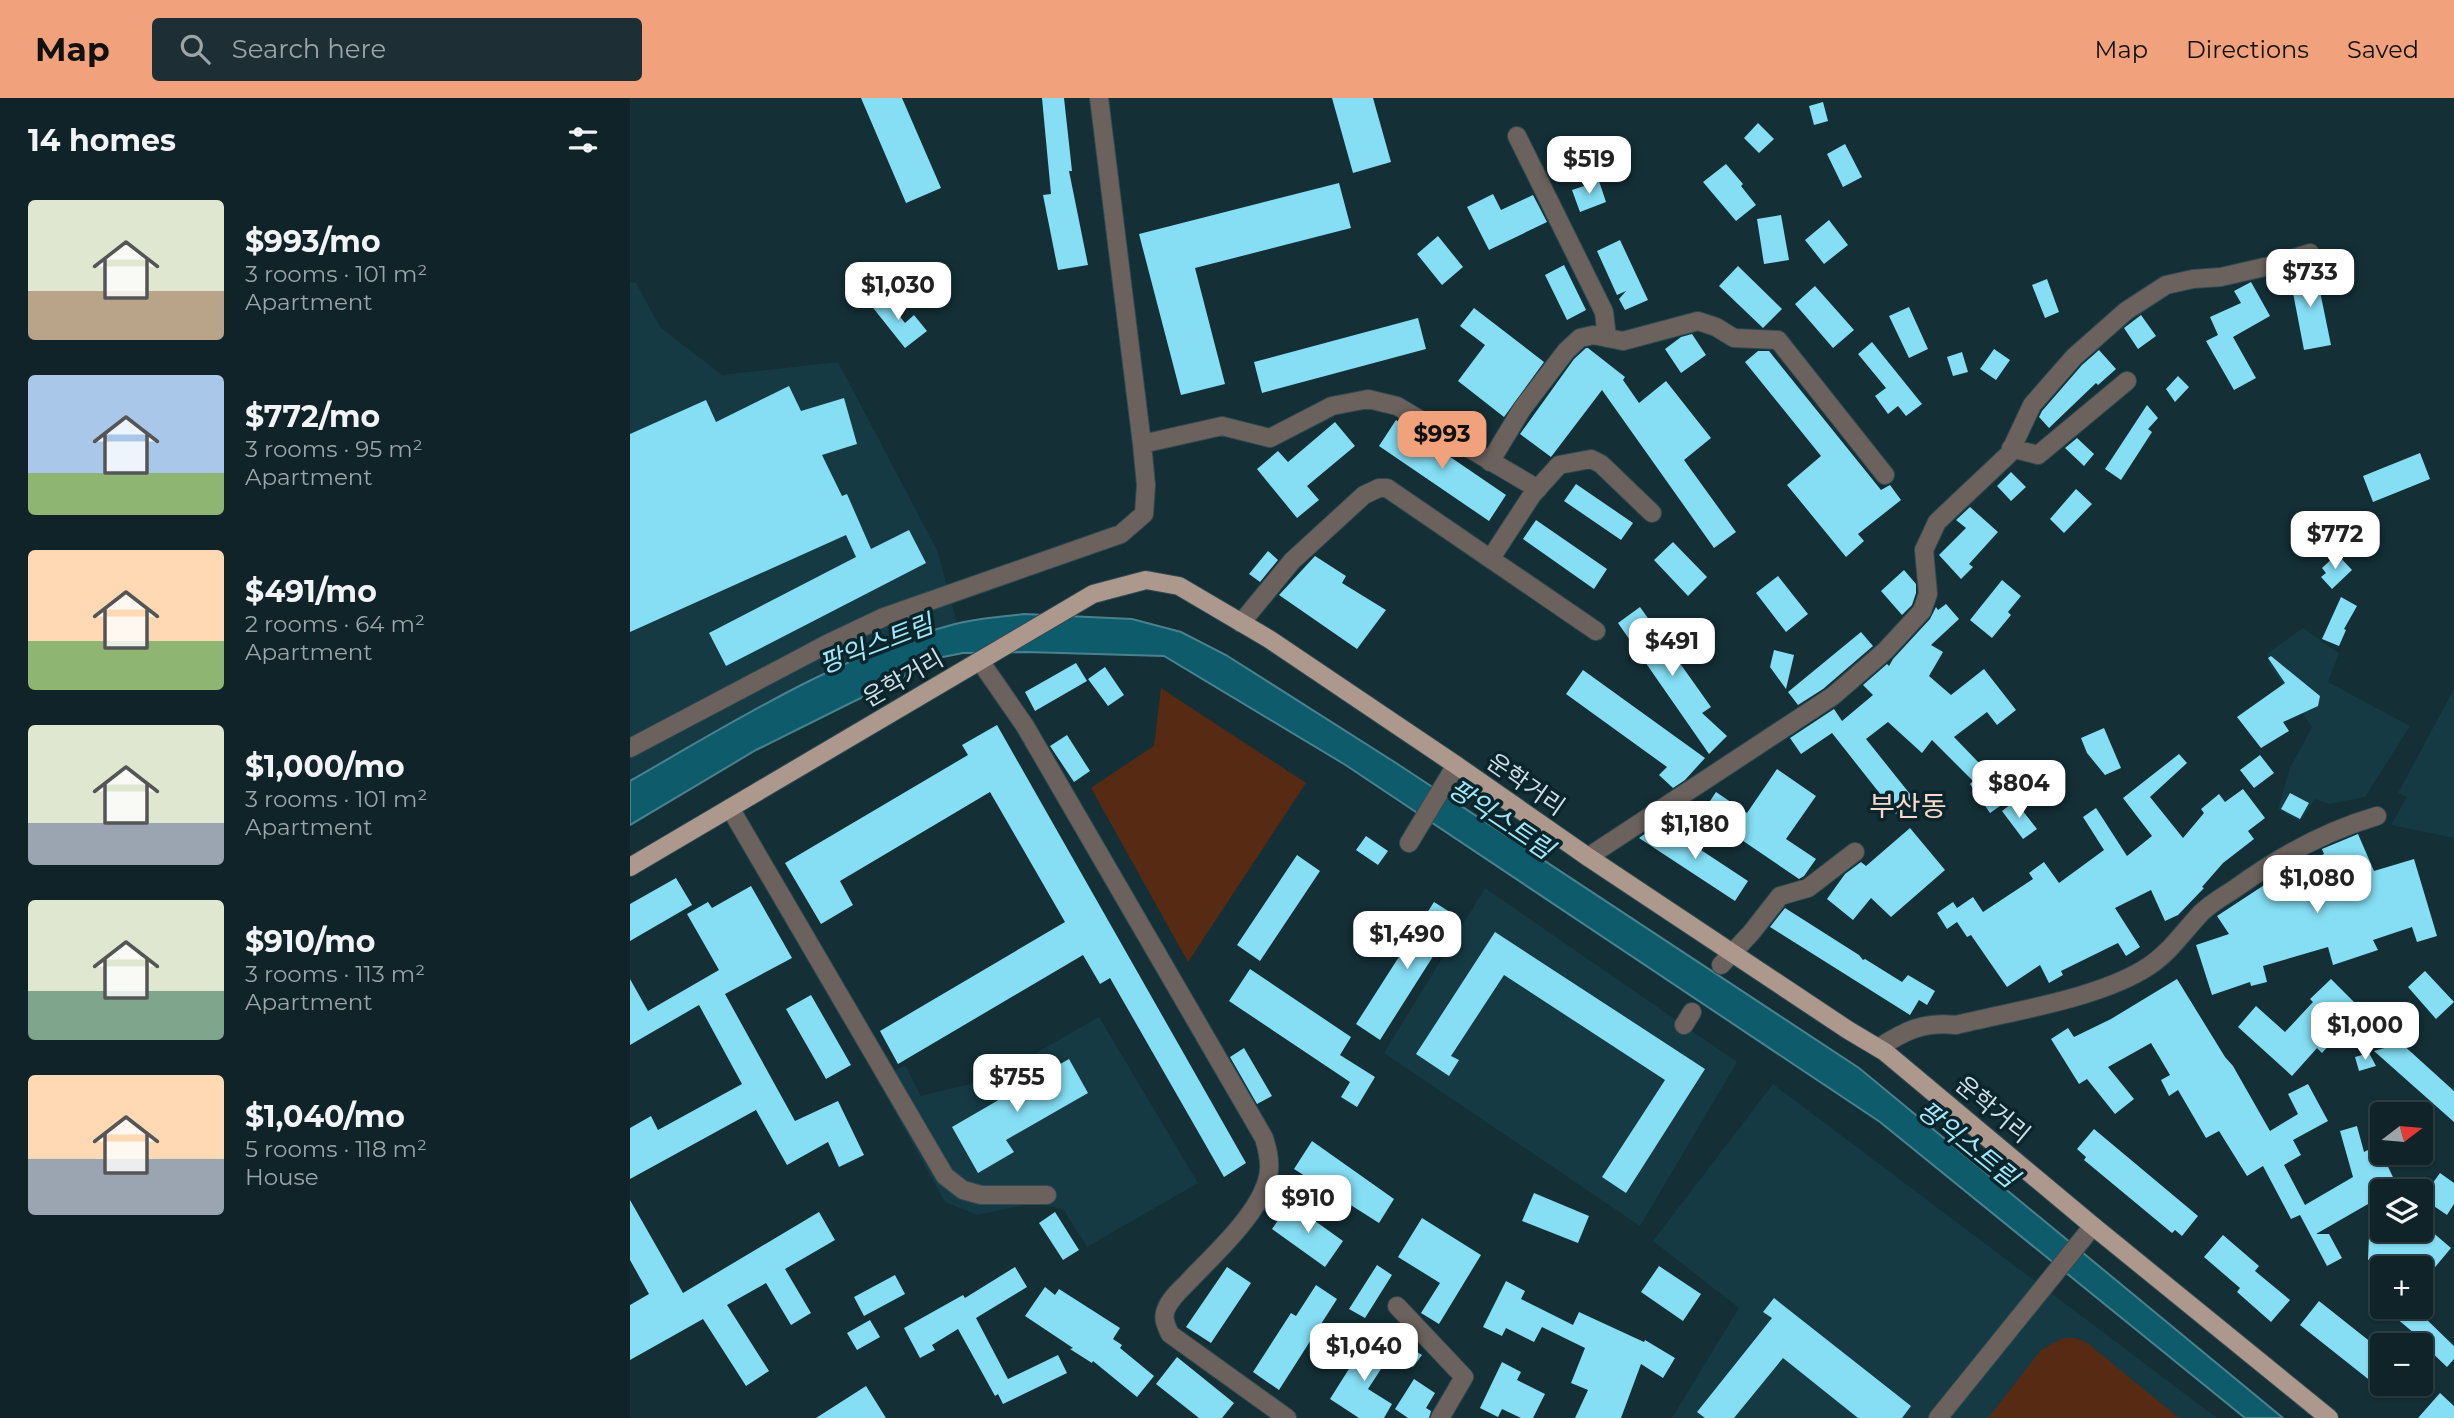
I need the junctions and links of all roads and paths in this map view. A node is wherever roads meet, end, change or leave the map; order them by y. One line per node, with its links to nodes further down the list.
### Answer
1 (1099, 98): 6 (street)
2 (1517, 136): 4 (street)
3 (2310, 253): 7 (street)
4 (1607, 338): 8 (street); 9 (street)
5 (2127, 381): 7 (street)
6 (1142, 444): 8 (street); 16 (street)
7 (2011, 448): 22 (street)
8 (1490, 462): 10 (street)
9 (1885, 475)
10 (1538, 489): 11 (street); 12 (street)
11 (1651, 513)
12 (1491, 558): 13 (street); 14 (street)
13 (1241, 623): 15 (main road, 운학거리); 17 (main road, 운학거리)
14 (1596, 631)
15 (986, 657): 18 (main road, 운학거리); 29 (street)
16 (630, 748)
17 (1456, 765): 20 (street); 22 (main road, 운학거리)
18 (730, 808): 23 (main road, 운학거리); 26 (street)
19 (2377, 816): 25 (street)
20 (1413, 837)
21 (1855, 852): 24 (street)
22 (1588, 858): 24 (main road, 운학거리)
23 (630, 867)
24 (1727, 959): 25 (main road, 운학거리)
25 (1878, 1048): 27 (main road, 운학거리)
26 (1047, 1195)
27 (2093, 1226): 31 (street); 32 (main road, 운학거리)
28 (1396, 1306): 30 (street)
29 (1287, 1418)
30 (1440, 1418)
31 (1938, 1418)
32 (2329, 1418)

